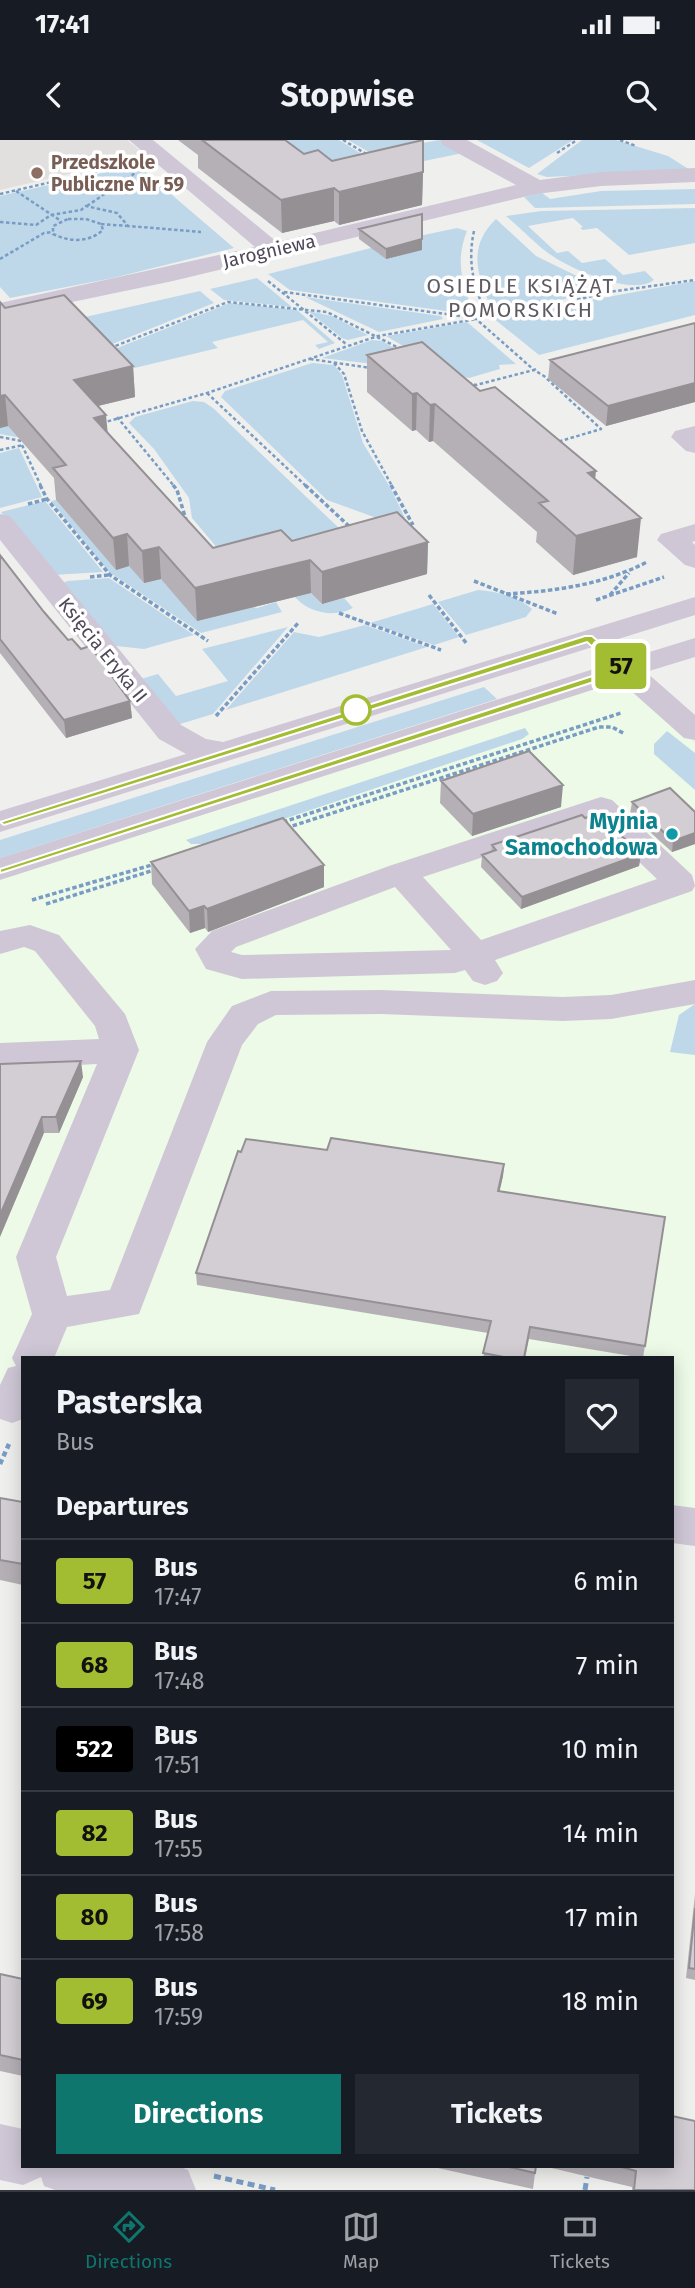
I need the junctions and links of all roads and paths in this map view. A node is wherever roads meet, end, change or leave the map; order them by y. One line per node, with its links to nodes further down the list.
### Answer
1 (343, 140): 4 (path)
2 (451, 140): 6 (street)
3 (146, 153): 7 (path); 9 (path); 22 (street)
4 (373, 158)
5 (695, 176): 6 (street, Jarogniewa)
6 (536, 187): 22 (street, Jarogniewa)
7 (15, 191): 8 (path); 11 (path)
8 (0, 194)
9 (86, 206): 10 (path); 18 (path)
10 (81, 210): 11 (path); 12 (path)
11 (51, 215): 13 (path); 16 (path)
12 (74, 219): 13 (path); 15 (path)
13 (61, 221): 17 (path)
14 (0, 222): 16 (path)
15 (101, 224): 18 (path); 20 (path)
16 (36, 225): 17 (path)
17 (53, 226): 20 (path)
18 (128, 226): 21 (path)
19 (474, 231): 29 (path)
20 (52, 232): 23 (path)
21 (211, 233)
22 (272, 250): 28 (street, Jarogniewa)
23 (0, 259)
24 (262, 276): 26 (path)
25 (695, 280): 29 (path)
26 (284, 292): 27 (path); 30 (path)
27 (302, 309): 31 (path); 32 (path); 33 (path)
28 (0, 310)
29 (487, 316): 30 (path)
30 (475, 318): 31 (path); 38 (path)
31 (378, 336): 32 (path); 34 (path)
32 (346, 344): 35 (path)
33 (99, 352)
34 (411, 355)
35 (308, 358): 36 (path); 44 (path)
36 (334, 362): 37 (path); 54 (path)
37 (380, 369)
38 (536, 369): 40 (path); 42 (path)
39 (556, 373): 40 (path)
40 (544, 376): 49 (path)
41 (458, 380): 43 (path)
42 (467, 383)
43 (469, 388)
44 (207, 393): 45 (path); 56 (path)
45 (117, 417): 46 (path); 55 (path)
46 (99, 424)
47 (695, 435): 51 (street)
48 (0, 437): 50 (path)
49 (551, 444)
50 (22, 445): 52 (path); 70 (path)
51 (695, 445)
52 (0, 450)
53 (0, 522): 81 (street, Księcia Eryka II)
54 (413, 525)
55 (192, 531)
56 (356, 534)
57 (689, 545): 59 (path)
58 (644, 553): 59 (path)
59 (646, 562): 60 (path)
60 (630, 572): 62 (path); 65 (path)
61 (474, 581): 62 (path)
62 (506, 594): 67 (path)
63 (429, 595): 71 (path)
64 (695, 606): 69 (street)
65 (596, 609)
66 (339, 613): 73 (path)
67 (562, 615)
68 (299, 622): 76 (path)
69 (588, 638): 74 (street); 81 (street)
70 (208, 641)
71 (465, 641)
72 (695, 648): 74 (street)
73 (445, 651)
74 (625, 669): 78 (street); 86 (street)
75 (616, 715): 77 (path)
76 (215, 718)
77 (555, 731): 80 (path); 83 (path)
78 (695, 731)
79 (625, 734): 80 (path)
80 (563, 739): 84 (path)
81 (223, 752): 82 (street)
82 (0, 822)
83 (278, 824)
84 (285, 828)
85 (163, 861): 89 (path)
86 (0, 869)
87 (155, 870): 90 (path)
88 (401, 873): 92 (street); 92 (street); 92 (street)
89 (25, 902)
90 (27, 908)
91 (0, 943): 95 (street)
92 (474, 954): 94 (street)
93 (695, 992): 94 (street)
94 (503, 1007): 97 (street)
95 (121, 1050): 96 (street); 97 (street)
96 (0, 1056)
97 (52, 1314): 98 (street)
98 (34, 1356)
99 (13, 1408): 100 (path)
100 (0, 1464)
101 (674, 1524): 102 (street)
102 (695, 1527)
103 (0, 2152): 104 (street)
104 (21, 2157)
105 (79, 2168): 107 (street)
106 (587, 2177): 109 (path)
107 (189, 2183): 108 (path)
108 (275, 2190)
109 (585, 2190)

